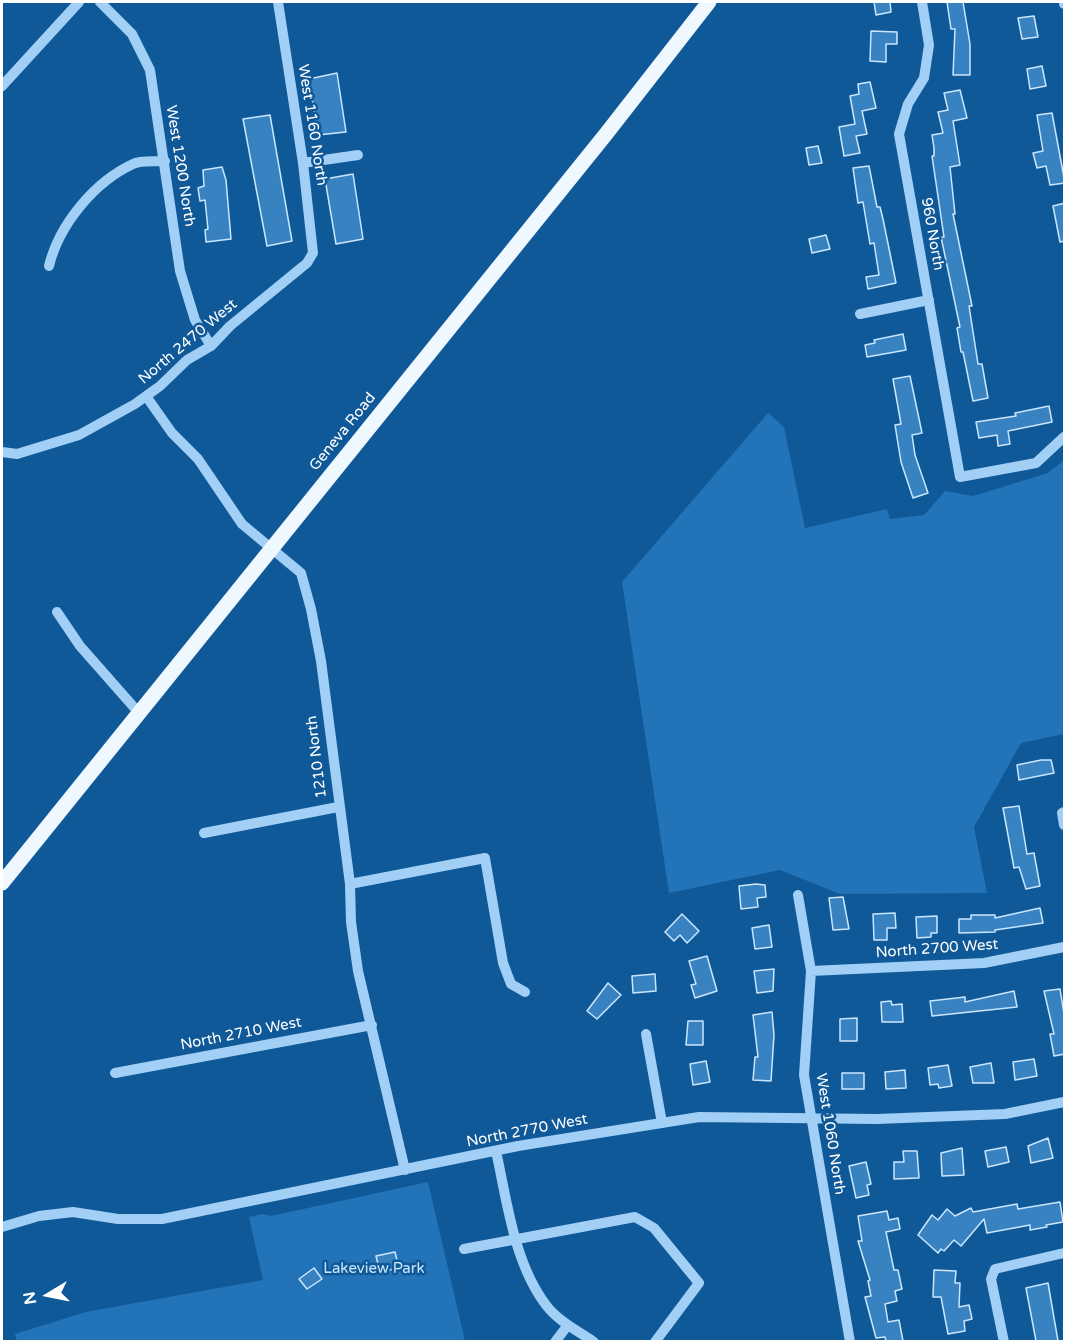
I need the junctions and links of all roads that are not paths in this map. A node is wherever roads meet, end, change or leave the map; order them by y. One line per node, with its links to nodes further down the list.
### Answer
1 (79, 2): 6 (street)
2 (100, 2): 8 (street, West 1200 North)
3 (278, 2): 9 (street, West 1160 North)
4 (709, 2): 18 (main road, Geneva Road)
5 (922, 2): 12 (street, 960 North)
6 (2, 86)
7 (358, 155): 9 (street)
8 (165, 162): 11 (street); 14 (street, West 1200 North)
9 (303, 163): 10 (street, West 1160 North)
10 (314, 254): 14 (street, North 2470 West)
11 (49, 266)
12 (929, 300): 13 (street); 16 (street, 960 North)
13 (860, 314)
14 (211, 346): 15 (street, North 2470 West)
15 (146, 396): 17 (street, North 2470 West); 18 (street, 1210 North)
16 (1065, 437)
17 (2, 452)
18 (272, 549): 20 (main road, Geneva Road); 21 (street, 1210 North)
19 (57, 612): 20 (street)
20 (139, 713): 25 (main road, Geneva Road)
21 (338, 807): 24 (street); 26 (street, 1210 North)
22 (1064, 812): 23 (street)
23 (1065, 825)
24 (204, 833)
25 (2, 883)
26 (350, 884): 30 (street); 31 (street, 1210 North)
27 (798, 895): 29 (street, West 1060 North)
28 (1065, 947): 29 (street, North 2700 West)
29 (811, 971): 35 (street, West 1060 North)
30 (525, 992)
31 (372, 1025): 33 (street, North 2710 West); 38 (street, 1210 North)
32 (646, 1034): 36 (street)
33 (114, 1073)
34 (1065, 1102): 35 (street, North 2770 West)
35 (809, 1118): 36 (street, North 2770 West); 47 (street, West 1060 North)
36 (662, 1123): 37 (street, North 2770 West)
37 (496, 1151): 38 (street, North 2770 West); 40 (street)
38 (405, 1170): 39 (street, North 2770 West)
39 (2, 1227)
40 (517, 1238): 41 (street); 43 (street); 46 (street)
41 (464, 1249)
42 (1065, 1253): 48 (street)
43 (568, 1325): 44 (street); 45 (street)
44 (555, 1341)
45 (594, 1341)
46 (655, 1341)
47 (850, 1341)
48 (1004, 1341)

